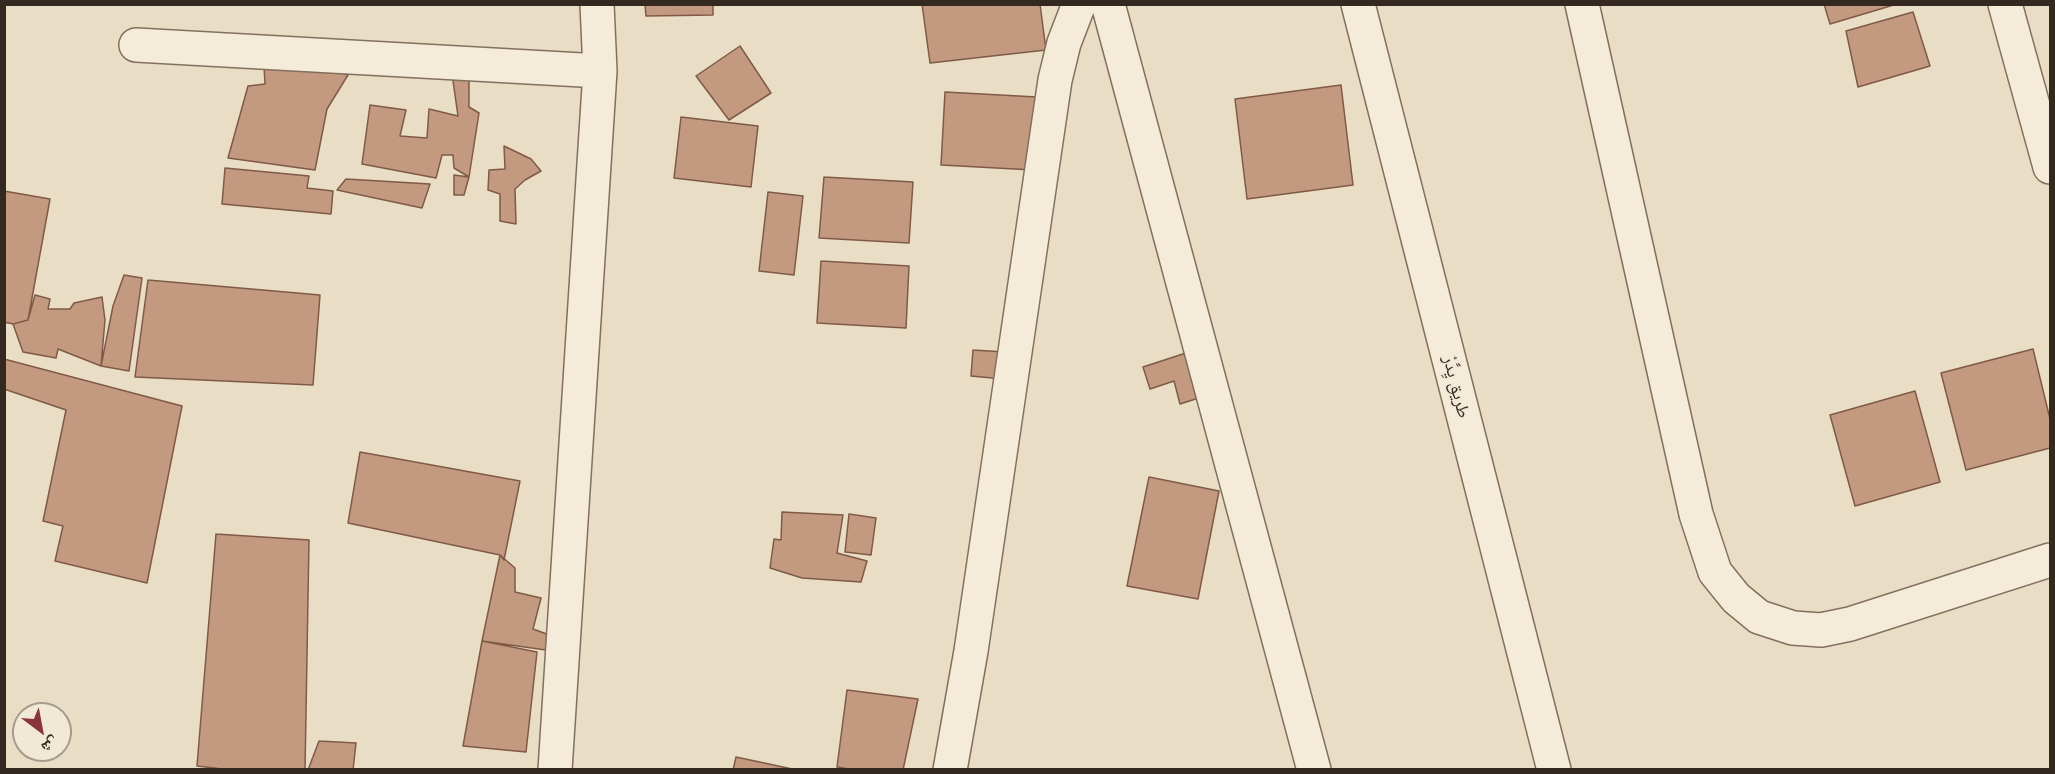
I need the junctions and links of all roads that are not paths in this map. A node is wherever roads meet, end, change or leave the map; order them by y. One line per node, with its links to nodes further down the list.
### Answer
1 (597, 4): 8 (street)
2 (1079, 4): 12 (street)
3 (1108, 4): 13 (street)
4 (1358, 4): 14 (street, طريق يِدِّرْ)
5 (1582, 4): 10 (street)
6 (2006, 4): 9 (street)
7 (136, 45): 8 (street)
8 (600, 71): 11 (street)
9 (2050, 167)
10 (2050, 560)
11 (555, 770)
12 (950, 770)
13 (1314, 770)
14 (1554, 770)

